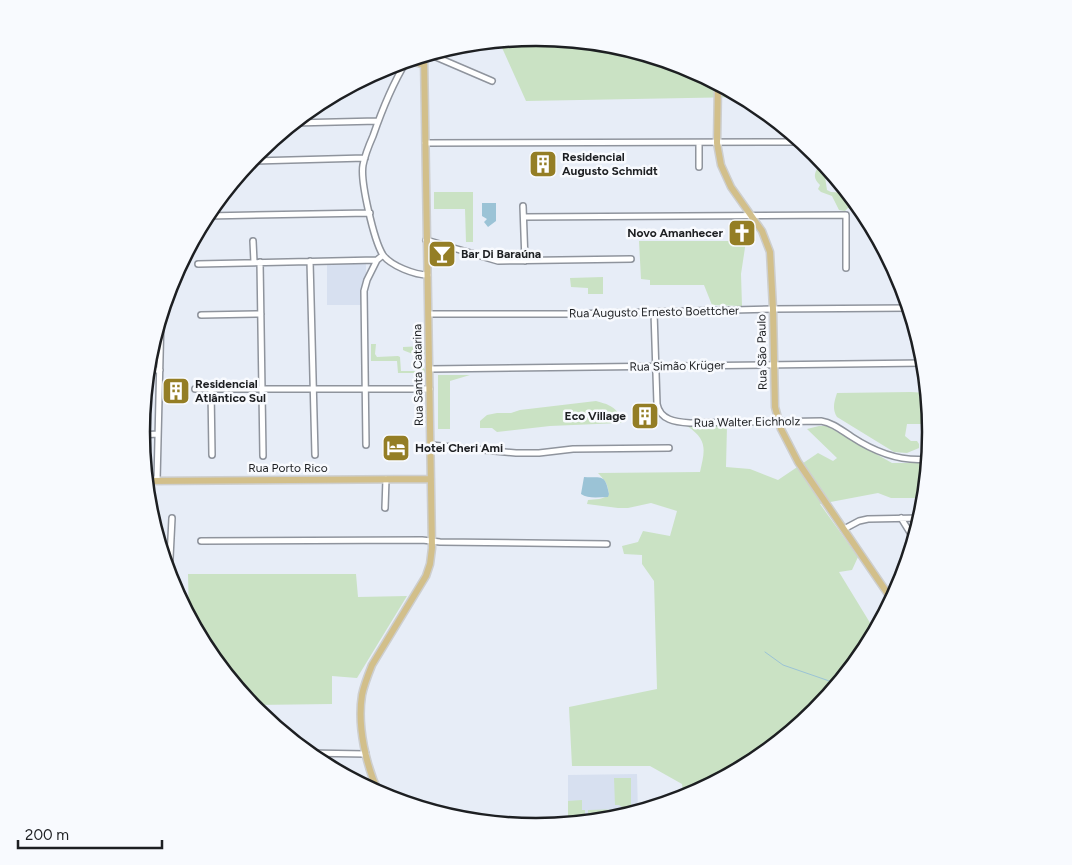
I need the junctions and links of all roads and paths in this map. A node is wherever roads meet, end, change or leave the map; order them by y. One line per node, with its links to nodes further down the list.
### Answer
1 (439, 58): 5 (street)
2 (421, 64): 3 (main road)
3 (424, 65): 10 (main road, Rua Santa Catarina)
4 (400, 71): 7 (street)
5 (492, 81)
6 (718, 92): 12 (main road, Rua São Paulo)
7 (378, 121): 8 (street); 13 (street)
8 (305, 123)
9 (791, 142): 12 (street)
10 (425, 143): 11 (street); 21 (main road, Rua Santa Catarina)
11 (698, 143): 12 (street); 15 (street)
12 (717, 143): 18 (main road, Rua São Paulo)
13 (365, 158): 14 (street); 17 (street)
14 (261, 161)
15 (699, 167)
16 (524, 206): 20 (street)
17 (370, 213): 19 (street); 23 (street)
18 (751, 215): 20 (street); 30 (street); 33 (main road, Rua São Paulo)
19 (217, 216)
20 (524, 217): 27 (street)
21 (426, 240): 27 (street); 31 (main road, Rua Santa Catarina)
22 (253, 241): 28 (street)
23 (383, 255): 25 (street); 31 (street)
24 (631, 259): 27 (street)
25 (377, 260): 26 (street); 49 (street)
26 (310, 261): 28 (street); 48 (street)
27 (525, 261)
28 (257, 262): 29 (street); 35 (street)
29 (198, 264)
30 (846, 268)
31 (428, 275): 36 (main road, Rua Santa Catarina)
32 (902, 308): 33 (street, Rua Augusto Ernesto Boettcher)
33 (772, 310): 34 (street, Rua Augusto Ernesto Boettcher); 40 (main road, Rua São Paulo)
34 (654, 312): 36 (street, Rua Augusto Ernesto Boettcher); 41 (street, Rua Walter Eichholz)
35 (261, 314): 37 (street); 47 (street)
36 (429, 314): 42 (main road, Rua Santa Catarina)
37 (201, 315)
38 (160, 345): 44 (street)
39 (916, 363): 40 (street, Rua Simão Krüger)
40 (774, 365): 41 (street, Rua Simão Krüger); 51 (main road, Rua São Paulo)
41 (656, 366): 42 (street, Rua Simão Krüger); 51 (street, Rua Walter Eichholz)
42 (430, 369): 50 (main road, Rua Santa Catarina)
43 (155, 370): 44 (street)
44 (160, 370): 53 (street)
45 (195, 389): 46 (street)
46 (211, 389): 47 (street); 57 (street)
47 (262, 389): 48 (street); 59 (street)
48 (313, 389): 49 (street); 58 (street)
49 (366, 389): 50 (street); 54 (street)
50 (430, 389): 55 (main road, Rua Santa Catarina)
51 (778, 421): 60 (street, Rua Walter Eichholz); 69 (main road, Rua São Paulo)
52 (150, 434): 53 (street)
53 (158, 434): 64 (street)
54 (366, 445)
55 (431, 445): 56 (street); 62 (main road, Rua Santa Catarina)
56 (669, 448)
57 (212, 455)
58 (315, 455)
59 (263, 456)
60 (921, 459)
61 (386, 479): 62 (main road, Rua Porto Rico); 64 (main road, Rua Porto Rico); 65 (street)
62 (431, 479): 72 (main road, Rua Santa Catarina)
63 (153, 481): 64 (main road, Rua Porto Rico)
64 (157, 481)
65 (386, 508)
66 (172, 518): 74 (street)
67 (901, 518): 68 (street); 69 (street); 70 (street)
68 (912, 518)
69 (844, 529): 75 (main road, Rua São Paulo)
70 (909, 531)
71 (201, 541): 72 (street)
72 (432, 542): 73 (street); 77 (main road, Rua Santa Catarina)
73 (608, 544)
74 (170, 557)
75 (887, 593)
76 (320, 753): 77 (street)
77 (366, 754): 78 (main road, Rua Santa Catarina)
78 (374, 783)

